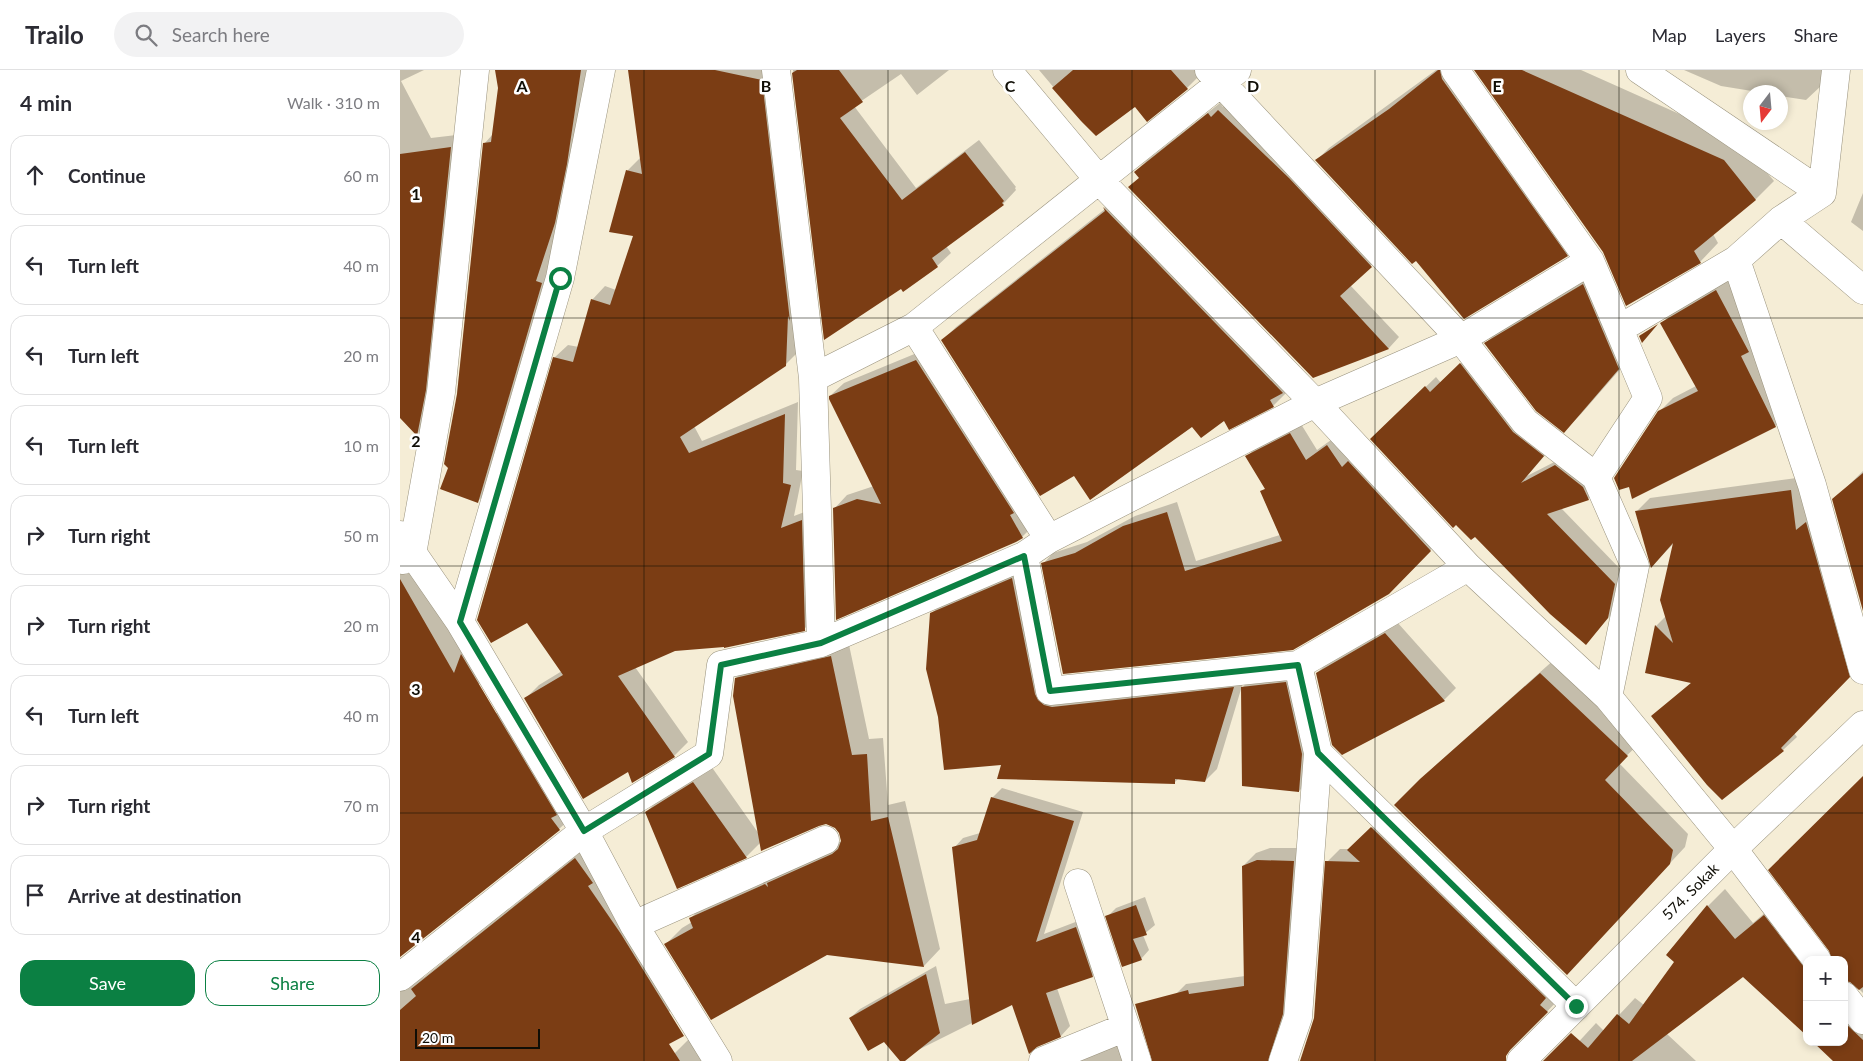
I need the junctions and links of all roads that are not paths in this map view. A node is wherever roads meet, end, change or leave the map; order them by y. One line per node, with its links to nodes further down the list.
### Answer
1 (475, 70): 22 (street)
2 (601, 70): 25 (street)
3 (776, 70): 18 (street)
4 (1007, 70): 9 (street)
5 (1454, 70): 13 (street)
6 (1640, 70): 10 (street)
7 (1836, 70): 10 (street)
8 (1223, 74): 9 (street); 17 (street)
9 (1100, 180): 15 (street); 19 (street)
10 (1822, 193): 11 (street)
11 (1781, 220): 12 (street); 14 (street)
12 (1736, 260): 16 (street); 28 (street)
13 (1590, 261): 16 (street); 17 (street)
14 (1863, 290)
15 (914, 327): 18 (street); 21 (street)
16 (1620, 329): 20 (street)
17 (1461, 339): 19 (street); 20 (street)
18 (813, 378): 26 (street)
19 (1315, 403): 21 (street); 24 (street)
20 (1596, 477): 29 (street)
21 (1049, 538): 23 (street)
22 (404, 550): 25 (street)
23 (1024, 556): 26 (street); 27 (street)
24 (1468, 568): 27 (street); 29 (street)
25 (460, 622): 32 (street)
26 (821, 643): 32 (street)
27 (1298, 665): 31 (street)
28 (1863, 670)
29 (1608, 697): 34 (street)
30 (1863, 725): 34 (street, 574. Sokak)
31 (1318, 753): 40 (street); 46 (street)
32 (584, 831): 36 (street); 38 (street)
33 (826, 840): 36 (street)
34 (1733, 848): 37 (street); 40 (street, 574. Sokak)
35 (1078, 883): 42 (street)
36 (634, 925): 43 (street)
37 (1814, 956)
38 (400, 978)
39 (1848, 1001): 41 (street)
40 (1576, 1006): 47 (street, 574. Sokak)
41 (1863, 1020)
42 (1126, 1027): 44 (street); 45 (street)
43 (718, 1061)
44 (1043, 1061)
45 (1137, 1061)
46 (1283, 1061)
47 (1521, 1061)

